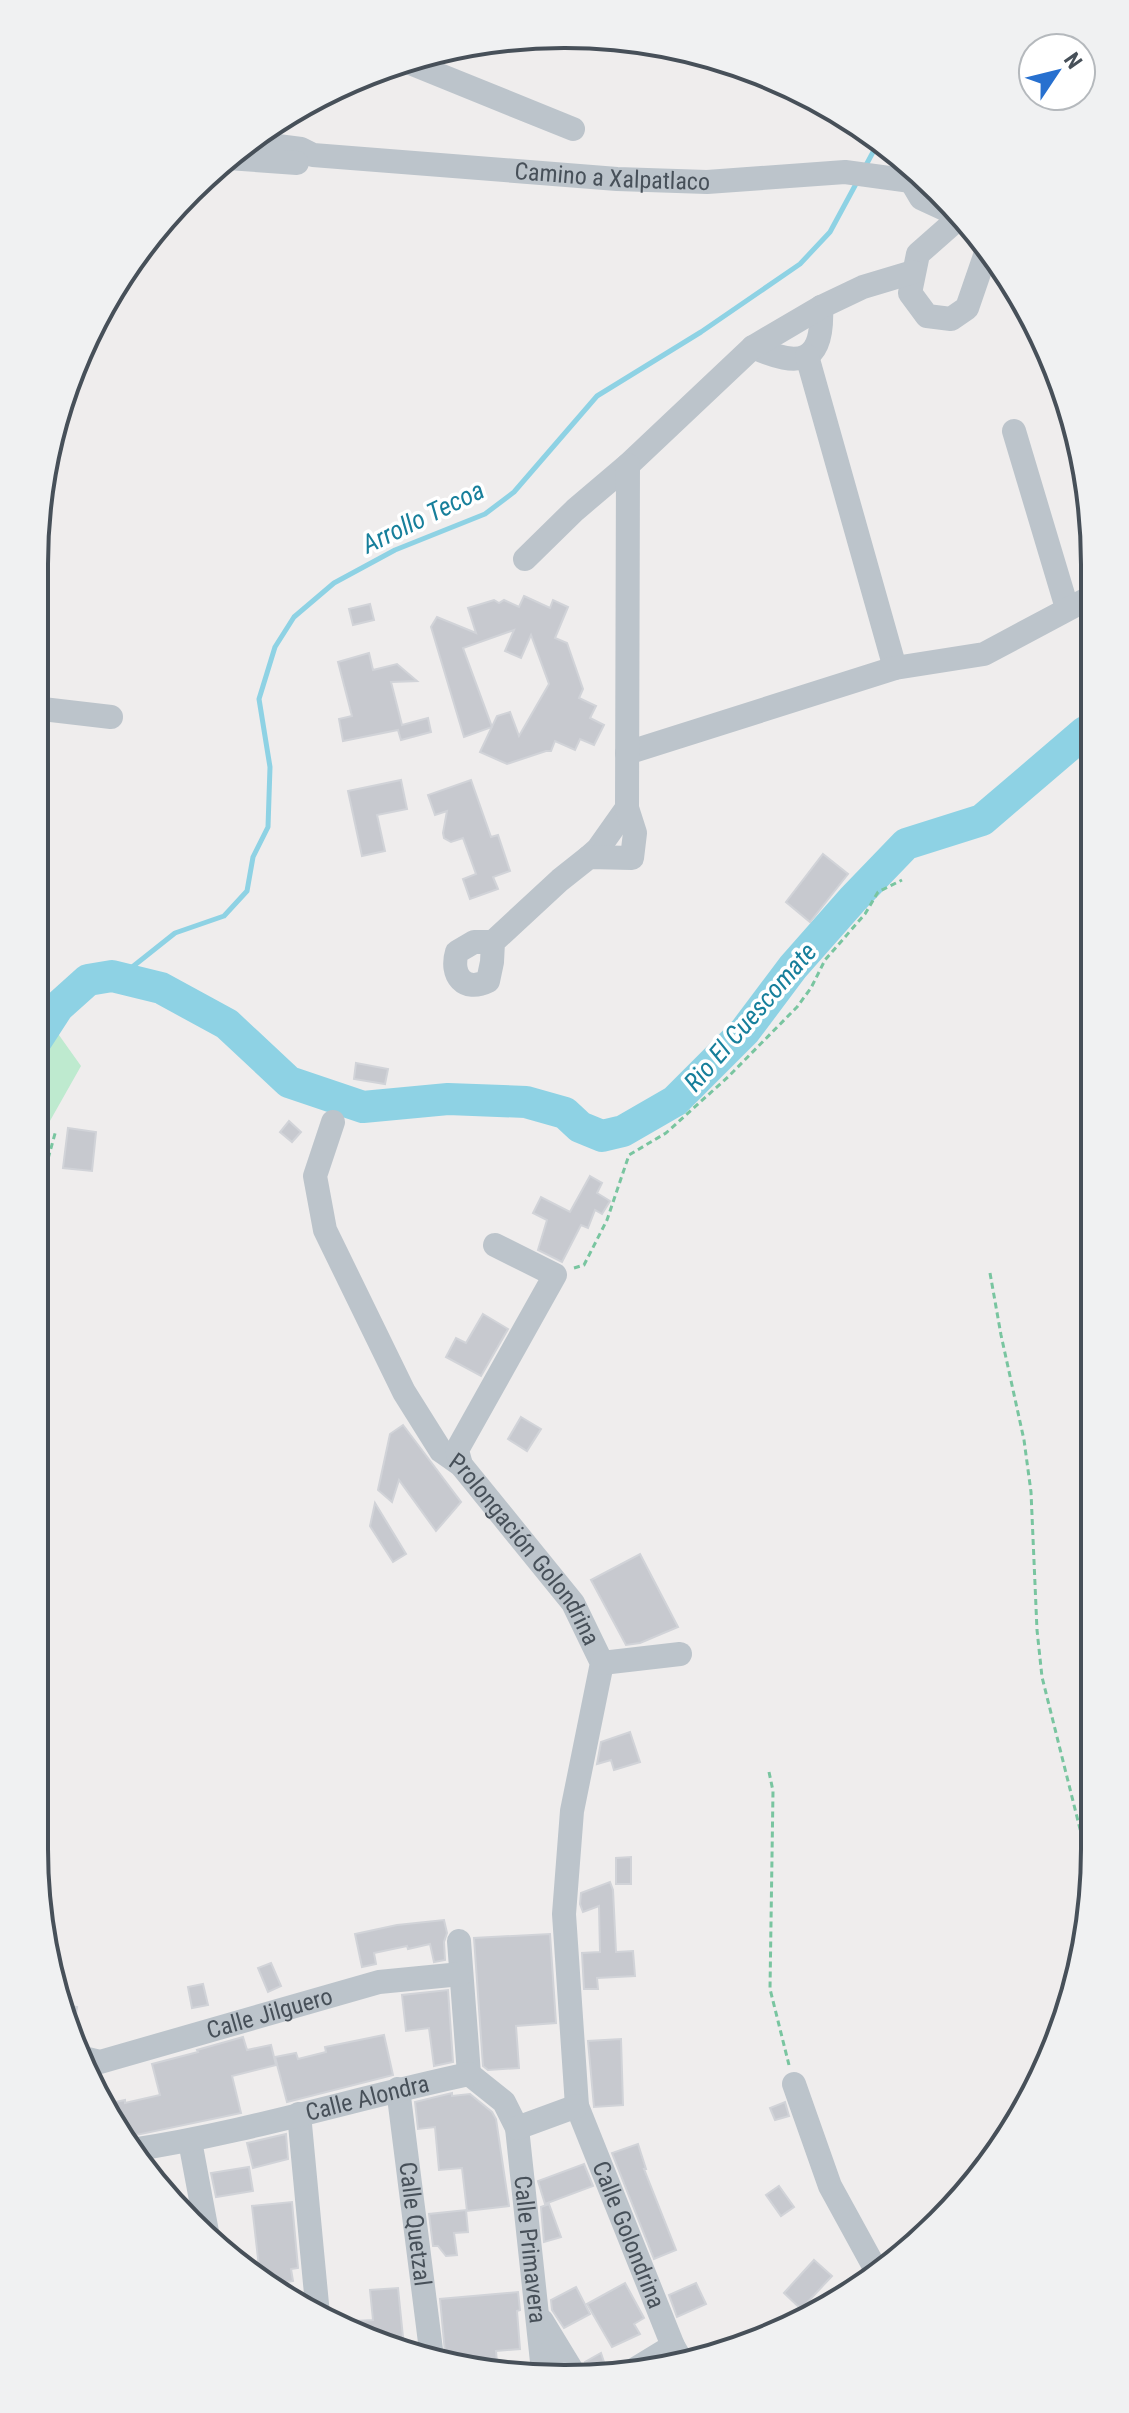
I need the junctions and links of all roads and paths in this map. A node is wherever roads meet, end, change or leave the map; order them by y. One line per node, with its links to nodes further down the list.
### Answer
1 (423, 68): 2 (street)
2 (573, 129)
3 (254, 152): 4 (street, Camino a Xalpatlaco)
4 (904, 175)
5 (917, 187): 6 (street)
6 (935, 204)
7 (952, 223): 9 (street)
8 (983, 262): 9 (street)
9 (913, 272): 10 (street)
10 (821, 307): 11 (street); 12 (street)
11 (753, 347): 12 (street); 14 (street)
12 (807, 356): 18 (street)
13 (1014, 431): 17 (street)
14 (628, 465): 15 (street); 21 (street)
15 (525, 559)
16 (1081, 602): 17 (street)
17 (1067, 608): 18 (street)
18 (895, 668): 21 (street)
19 (48, 710): 20 (street)
20 (111, 717)
21 (627, 753): 23 (street)
22 (902, 880): 29 (path)
23 (493, 942)
24 (333, 1122): 30 (street, Prolongación Golondrina)
25 (56, 1130): 26 (path)
26 (48, 1159)
27 (495, 1245): 29 (street)
28 (990, 1273): 34 (path)
29 (555, 1275): 30 (street)
30 (461, 1465): 32 (street, Prolongación Golondrina)
31 (680, 1654): 32 (street)
32 (602, 1663): 41 (street, Prolongación Golondrina)
33 (769, 1772): 39 (path)
34 (1081, 1833)
35 (459, 1941): 36 (street)
36 (461, 1974): 37 (street, Calle Jilguero); 38 (street)
37 (94, 2060)
38 (469, 2074): 40 (street, Calle Alondra); 43 (street)
39 (794, 2084): 47 (street)
40 (398, 2089): 42 (street, Calle Alondra); 50 (street, Calle Quetzal)
41 (577, 2106): 43 (street); 51 (street, Calle Golondrina)
42 (299, 2114): 44 (street, Calle Alondra); 48 (street)
43 (517, 2128): 49 (street, Calle Primavera)
44 (190, 2141): 45 (street, Calle Alondra); 46 (street)
45 (144, 2148)
46 (205, 2219)
47 (872, 2263)
48 (317, 2302)
49 (539, 2316): 52 (street, Calle Primavera); 53 (street)
50 (431, 2347)
51 (677, 2352)
52 (543, 2364)
53 (569, 2365)

